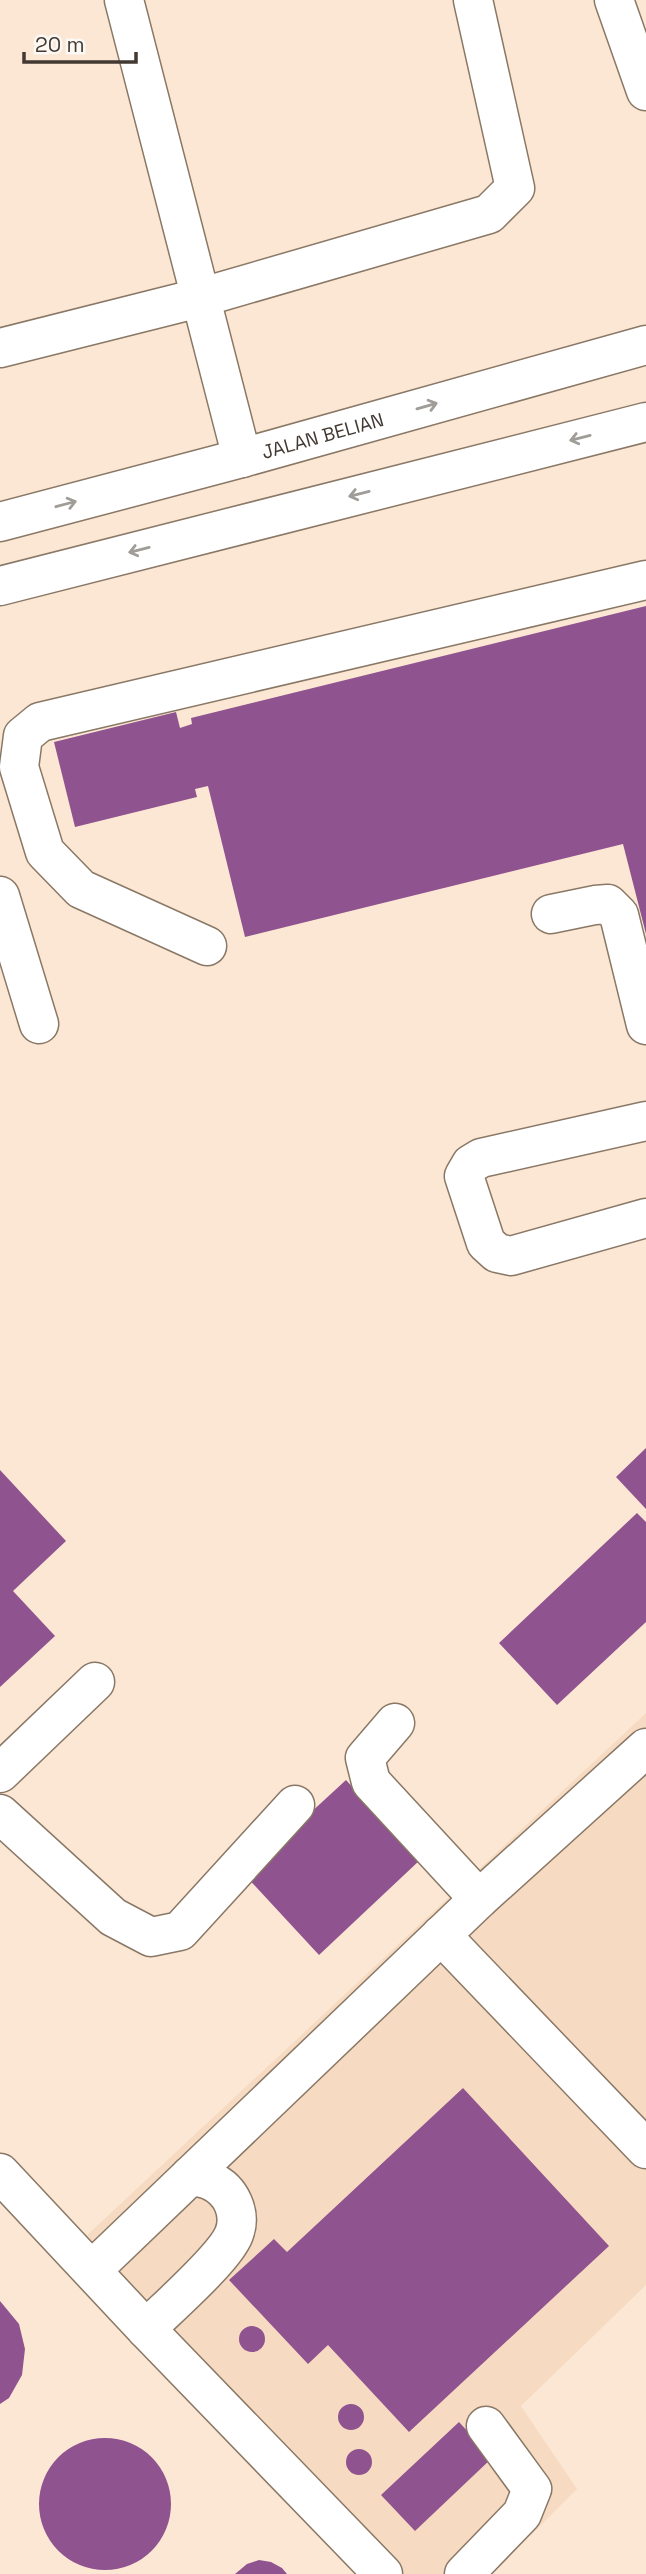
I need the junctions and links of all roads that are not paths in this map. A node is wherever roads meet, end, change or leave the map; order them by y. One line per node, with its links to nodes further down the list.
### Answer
1 (124, 0): 5 (street)
2 (473, 0): 5 (street)
3 (614, 0): 4 (street)
4 (646, 91)
5 (199, 298): 7 (street); 9 (street)
6 (646, 345): 9 (street, JALAN BELIAN, one-way to 6)
7 (0, 348)
8 (646, 422): 12 (street, one-way to 12)
9 (242, 458): 10 (street, JALAN BELIAN, one-way to 9)
10 (0, 522)
11 (646, 580): 15 (street)
12 (0, 586)
13 (0, 896): 16 (street)
14 (551, 914): 17 (street)
15 (207, 946)
16 (39, 1024)
17 (646, 1025)
18 (646, 1121): 19 (street)
19 (646, 1218)
20 (95, 1682): 23 (street)
21 (395, 1723): 26 (street)
22 (646, 1748): 26 (street)
23 (0, 1773)
24 (295, 1805): 25 (street)
25 (0, 1814)
26 (479, 1899): 27 (street)
27 (441, 1935): 28 (street); 30 (street)
28 (646, 2149)
29 (0, 2173): 31 (street)
30 (190, 2176): 31 (street); 32 (street)
31 (92, 2270): 32 (street)
32 (146, 2329): 34 (street)
33 (486, 2426): 35 (street)
34 (383, 2574)
35 (464, 2574)

